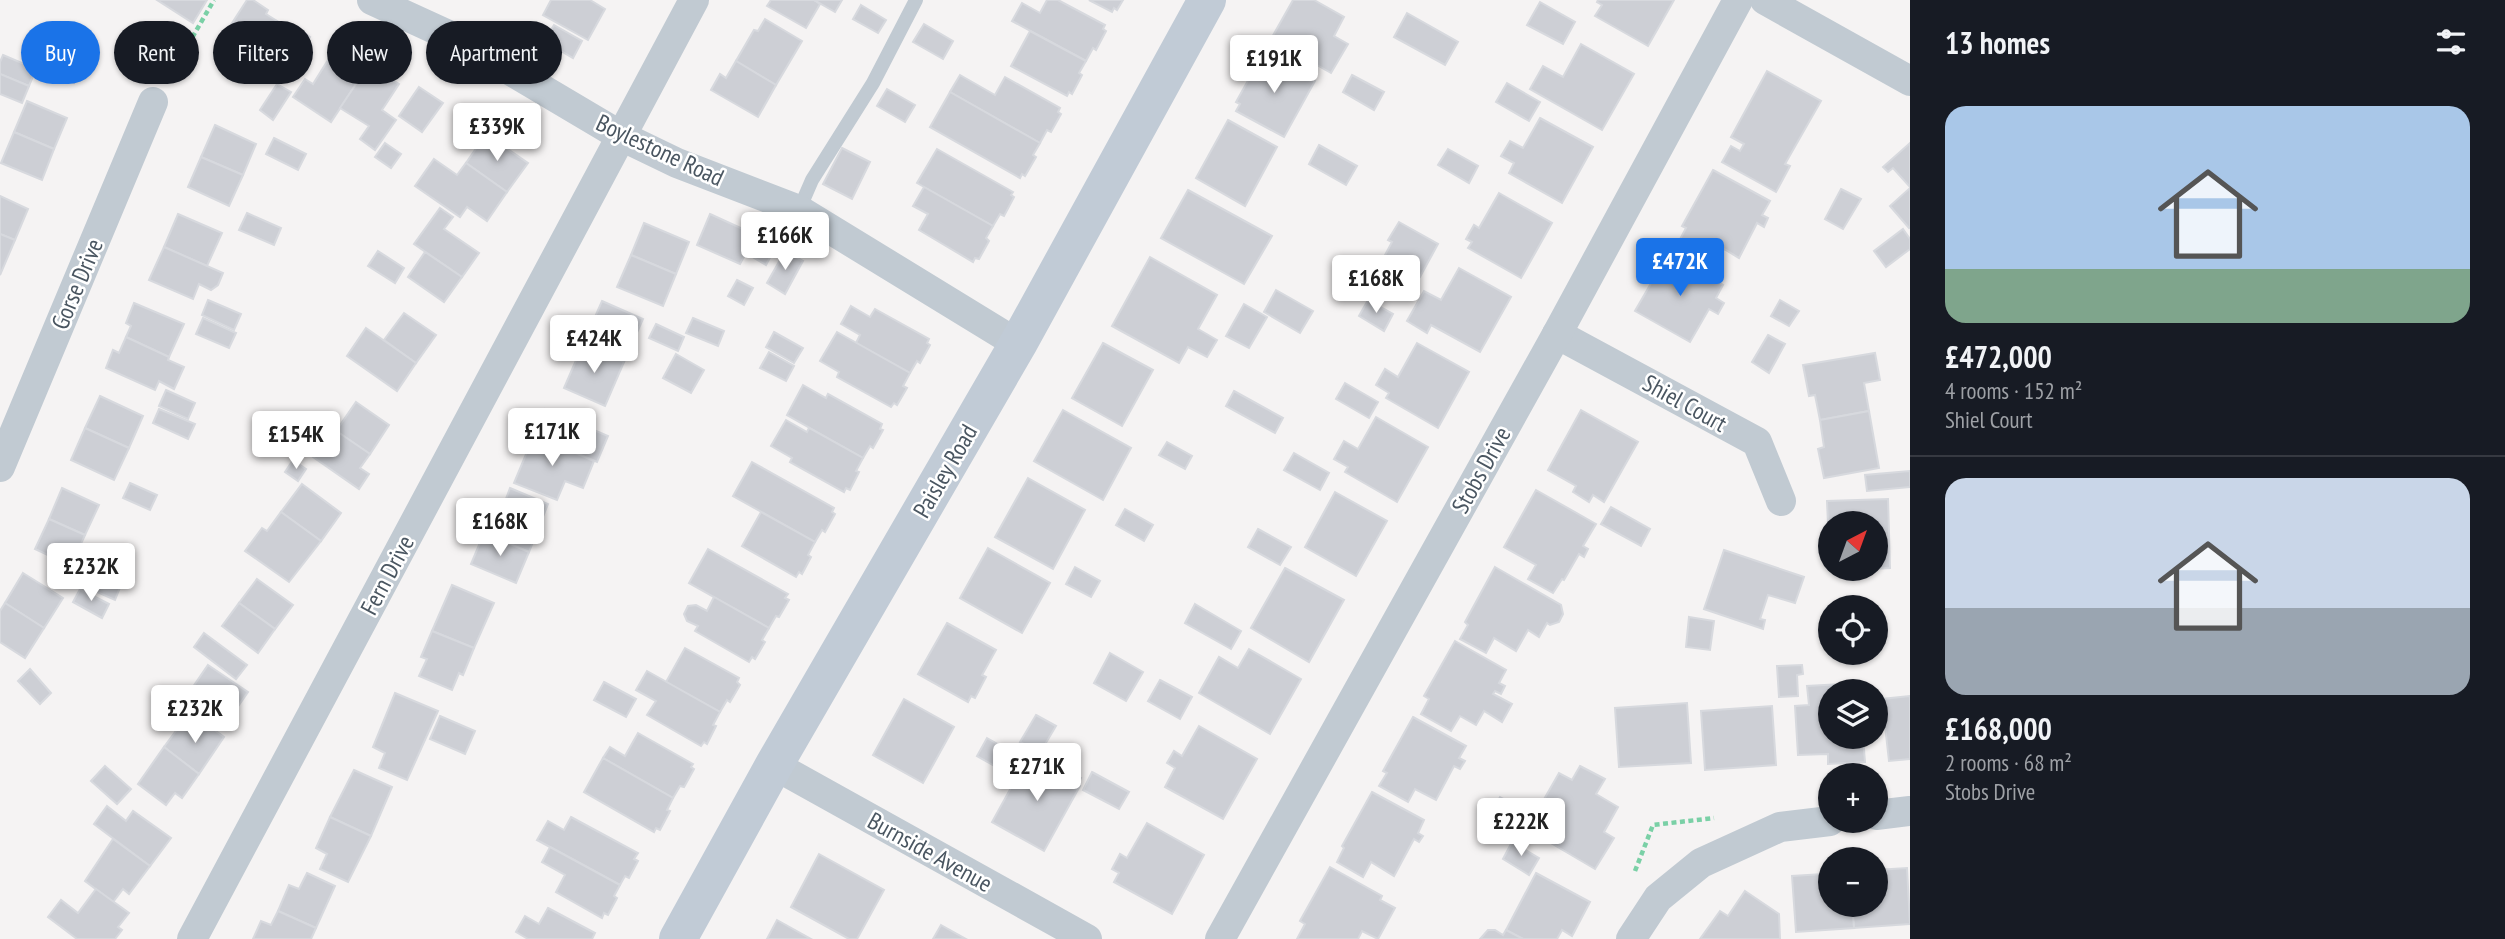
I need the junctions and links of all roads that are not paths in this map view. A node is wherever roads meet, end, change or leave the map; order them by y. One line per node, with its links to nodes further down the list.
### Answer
1 (372, 0): 9 (street, Boylestone Road)
2 (694, 0): 9 (street, Fern Drive)
3 (916, 0): 10 (lane)
4 (1207, 0): 12 (main road, Paisley Road)
5 (1738, 0): 11 (street, Stobs Drive)
6 (1765, 0): 7 (street)
7 (1910, 80)
8 (153, 102): 13 (street, Gorse Drive)
9 (621, 136): 10 (street, Boylestone Road); 19 (street, Fern Drive)
10 (799, 210): 12 (street, Boylestone Road)
11 (1557, 334): 14 (street, Shiel Court); 22 (street, Stobs Drive)
12 (1018, 344): 15 (main road, Paisley Road)
13 (0, 467)
14 (1781, 501)
15 (774, 765): 20 (main road, Paisley Road); 21 (street, Burnside Avenue)
16 (1910, 811): 17 (street)
17 (1888, 814)
18 (1818, 822): 23 (street)
19 (192, 939)
20 (678, 939)
21 (1087, 939)
22 (1220, 939)
23 (1631, 939)

